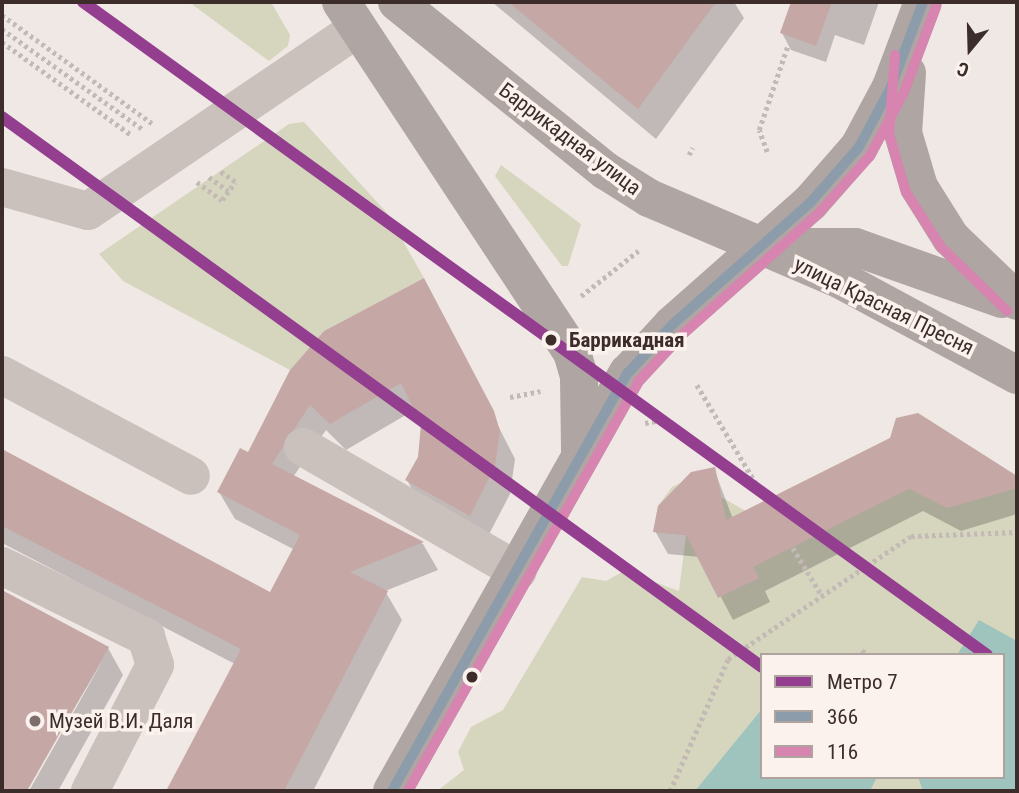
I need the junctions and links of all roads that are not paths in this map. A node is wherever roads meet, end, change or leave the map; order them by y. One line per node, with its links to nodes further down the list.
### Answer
1 (397, 2): 5 (main road, Баррикадная улица)
2 (347, 16): 4 (lane); 10 (main road)
3 (917, 19): 5 (main road); 6 (main road)
4 (2, 187)
5 (761, 247): 6 (main road, улица Красная Пресня); 8 (main road, улица Красная Пресня); 10 (main road)
6 (1017, 303)
7 (2, 375): 11 (lane)
8 (1017, 375)
9 (303, 447): 13 (lane)
10 (579, 459): 13 (main road)
11 (191, 476)
12 (2, 566): 14 (lane)
13 (518, 571): 15 (main road)
14 (90, 791)
15 (392, 791)

